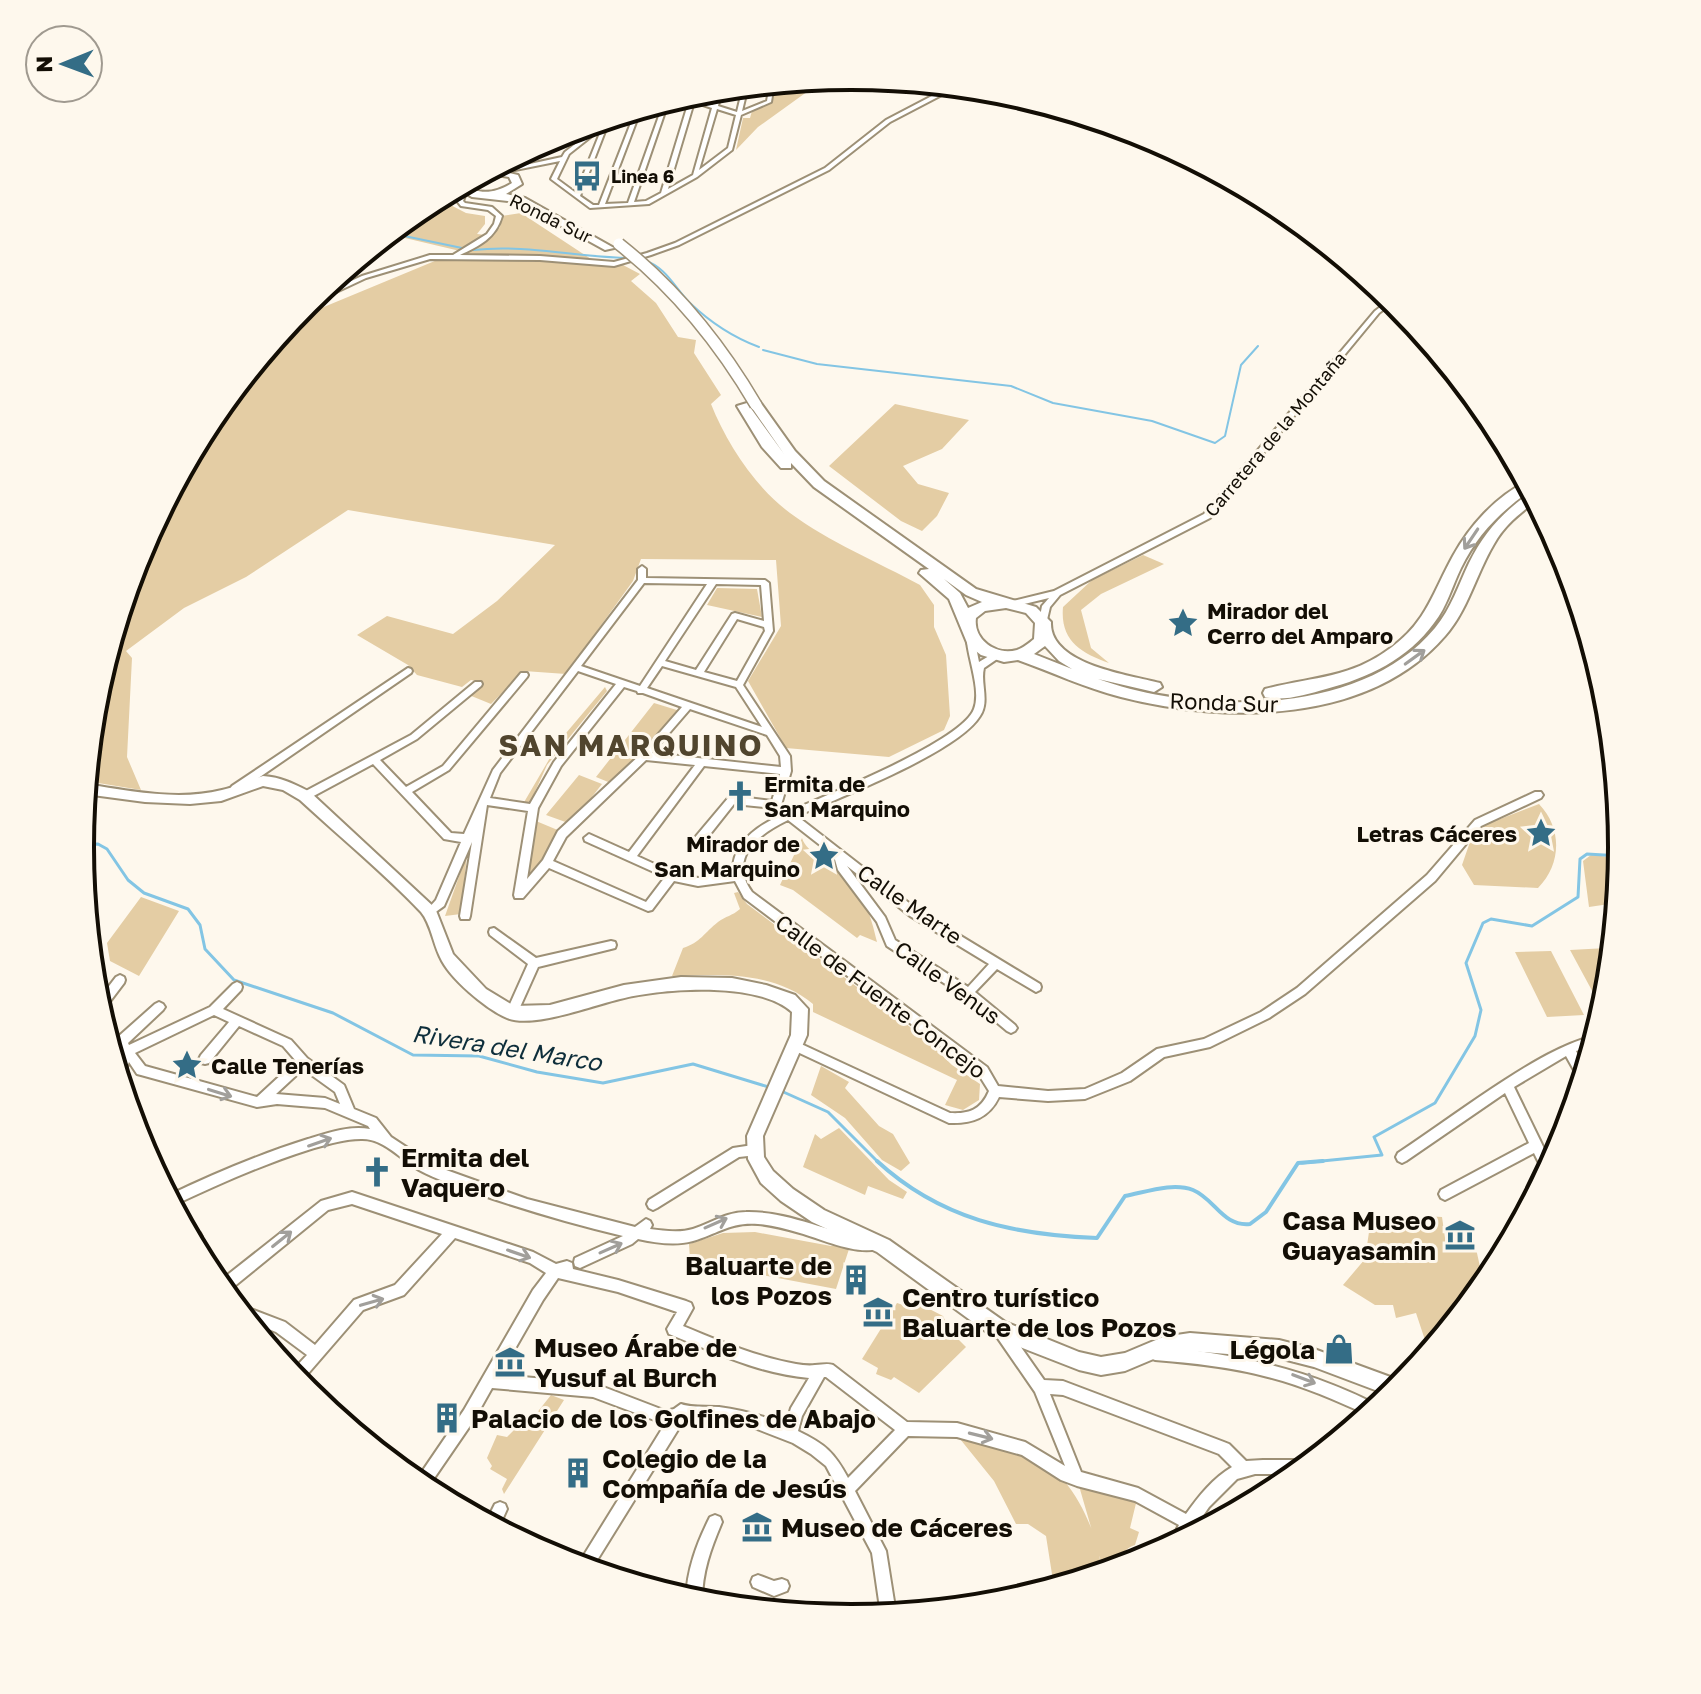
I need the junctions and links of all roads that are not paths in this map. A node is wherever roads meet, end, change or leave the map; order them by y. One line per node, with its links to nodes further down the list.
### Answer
1 (770, 95): 9 (street)
2 (938, 95): 35 (street)
3 (743, 98): 9 (street)
4 (716, 103): 6 (street)
5 (706, 104): 6 (street)
6 (715, 107): 9 (street); 17 (street)
7 (689, 108): 23 (street)
8 (662, 114): 32 (street)
9 (739, 114): 18 (street)
10 (634, 122): 33 (street)
11 (604, 131): 14 (street)
12 (595, 135): 14 (street)
13 (587, 138): 15 (street)
14 (601, 139): 15 (street); 25 (street)
15 (583, 141): 16 (street)
16 (562, 159): 19 (street); 26 (street)
17 (699, 161): 18 (street); 21 (street)
18 (713, 162): 21 (street)
19 (524, 165): 22 (street)
20 (505, 174): 22 (highway, Ronda Sur)
21 (695, 176): 24 (street)
22 (516, 180): 28 (highway); 34 (highway, Ronda Sur)
23 (666, 184): 24 (street); 29 (street)
24 (679, 186): 29 (street)
25 (580, 189): 26 (street); 31 (street)
26 (567, 190): 31 (street)
27 (469, 193): 28 (highway)
28 (492, 194): 34 (highway, Ronda Sur)
29 (663, 195): 32 (street)
30 (464, 196): 35 (street)
31 (577, 197): 33 (street)
32 (630, 205): 33 (street)
33 (601, 207)
34 (614, 246): 38 (highway)
35 (454, 255): 36 (street)
36 (340, 288)
37 (1382, 308): 44 (street, Carretera de la Montaña)
38 (749, 406): 45 (highway); 46 (highway)
39 (1519, 493): 48 (highway, Ronda Sur, one-way to 48)
40 (1525, 504): 51 (highway, Ronda Sur, one-way to 40)
41 (642, 569): 42 (street)
42 (642, 580): 43 (street); 53 (street)
43 (713, 582): 47 (street); 52 (street)
44 (1057, 593): 45 (street, Carretera de la Montaña); 48 (street)
45 (1006, 603): 46 (highway); 48 (highway)
46 (966, 619): 49 (highway)
47 (769, 625): 55 (street); 60 (street)
48 (1044, 628): 51 (highway)
49 (971, 642): 50 (highway); 57 (street)
50 (997, 655): 51 (highway); 57 (street)
51 (1019, 655)
52 (660, 663): 55 (street); 61 (street)
53 (578, 668): 59 (street); 75 (street)
54 (408, 671): 67 (street)
55 (699, 673): 60 (street)
56 (524, 675): 72 (street)
57 (977, 677): 78 (street)
58 (478, 684): 65 (street)
59 (621, 684): 61 (street); 77 (street)
60 (739, 685): 63 (street)
61 (641, 691): 62 (street)
62 (688, 706): 63 (street); 64 (street)
63 (767, 732): 68 (street)
64 (644, 756): 66 (street); 84 (street)
65 (373, 758): 72 (street); 74 (street)
66 (701, 763): 68 (street); 83 (street)
67 (269, 765): 69 (street); 70 (street)
68 (786, 771): 76 (street)
69 (281, 781): 70 (main road); 74 (main road)
70 (235, 789): 71 (main road)
71 (96, 790)
72 (405, 792): 80 (street)
73 (1538, 795): 113 (street)
74 (305, 796): 87 (main road)
75 (483, 801): 77 (street); 80 (street)
76 (776, 805): 78 (street); 81 (street)
77 (533, 808): 84 (street)
78 (786, 816): 82 (street, Calle Marte); 86 (street)
79 (589, 838): 83 (street)
80 (471, 839): 87 (street); 88 (street)
81 (696, 844)
82 (838, 854): 91 (street, Calle Marte); 96 (street, Calle Venus)
83 (631, 856): 85 (street)
84 (547, 863): 85 (street)
85 (672, 876): 86 (street)
86 (737, 877): 113 (street, Calle de Fuente Concejo)
87 (430, 912): 100 (main road)
88 (465, 916)
89 (494, 932): 92 (street)
90 (611, 945): 92 (street)
91 (997, 962): 95 (street, Calle Marte); 96 (street)
92 (534, 963): 100 (street)
93 (120, 980): 97 (street)
94 (237, 987): 99 (street)
95 (1036, 987)
96 (973, 992): 102 (street, Calle Venus)
97 (108, 996)
98 (159, 1007): 105 (street)
99 (214, 1010): 101 (street); 105 (street)
100 (512, 1013): 106 (main road)
101 (237, 1020): 109 (street); 110 (street)
102 (1011, 1028)
103 (119, 1043): 105 (street)
104 (1581, 1045): 107 (street)
105 (124, 1046): 108 (street); 114 (street, one-way to 114)
106 (795, 1046): 113 (street, Calle de Fuente Concejo); 118 (main road)
107 (1569, 1050): 111 (street); 112 (street)
108 (122, 1054)
109 (205, 1059)
110 (303, 1062): 114 (street); 115 (street)
111 (1576, 1062)
112 (1508, 1086): 117 (street); 120 (street)
113 (995, 1091)
114 (257, 1102): 115 (street)
115 (348, 1110): 116 (street)
116 (387, 1141): 122 (street, one-way to 116); 124 (street)
117 (1535, 1146): 119 (street); 121 (street)
118 (753, 1151): 123 (street); 126 (main road)
119 (1541, 1156)
120 (1402, 1157)
121 (1445, 1194)
122 (180, 1196)
123 (653, 1204)
124 (644, 1229): 126 (street, one-way to 126); 127 (street, one-way to 124)
125 (453, 1231): 127 (street, one-way to 127); 128 (street, one-way to 125); 132 (street, one-way to 125)
126 (883, 1246): 130 (main road)
127 (567, 1267): 134 (street); 135 (street)
128 (230, 1281)
129 (259, 1319): 132 (street)
130 (999, 1329): 131 (main road); 137 (street)
131 (1145, 1352): 136 (main road); 138 (street, one-way to 138)
132 (317, 1354): 133 (street)
133 (303, 1369)
134 (819, 1374): 140 (street); 141 (street)
135 (490, 1381): 139 (street); 144 (street)
136 (1384, 1384)
137 (1040, 1387): 143 (street); 145 (street)
138 (1362, 1405)
139 (681, 1411): 141 (street); 152 (street)
140 (905, 1429): 145 (street, one-way to 145); 146 (street)
141 (790, 1435): 146 (street)
142 (1283, 1468): 143 (street)
143 (1244, 1469): 150 (street)
144 (428, 1475)
145 (1077, 1479): 150 (street)
146 (846, 1490): 156 (street)
147 (500, 1509): 148 (street)
148 (497, 1516)
149 (715, 1522): 155 (street)
150 (1187, 1522): 151 (street)
151 (1185, 1526)
152 (590, 1558)
153 (758, 1582): 154 (street)
154 (782, 1586)
155 (693, 1587)
156 (886, 1603)

